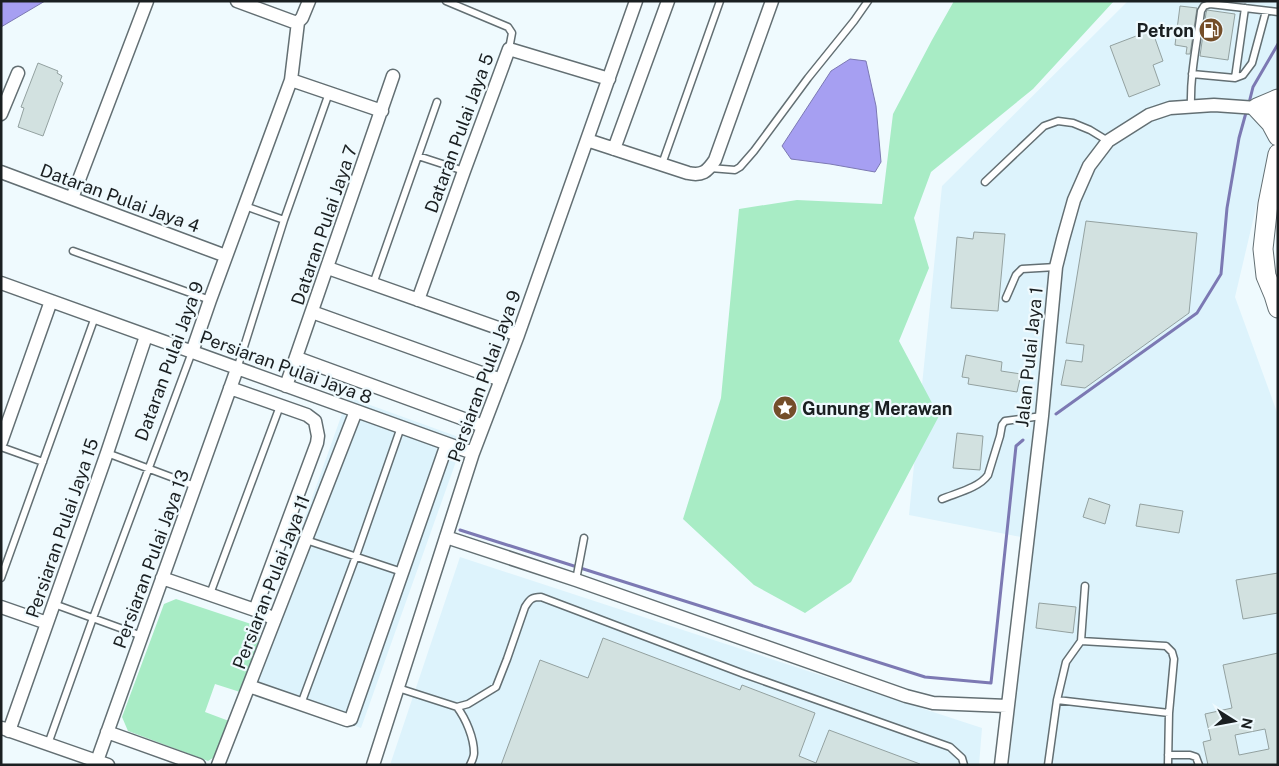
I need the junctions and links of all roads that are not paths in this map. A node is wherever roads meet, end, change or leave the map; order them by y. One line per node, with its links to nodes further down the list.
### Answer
1 (147, 1): 39 (street)
2 (237, 1): 12 (street)
3 (309, 1): 12 (street)
4 (446, 1): 13 (lane)
5 (636, 1): 18 (street, Persiaran Pulai Jaya 9)
6 (668, 1): 31 (street)
7 (720, 1): 34 (lane)
8 (772, 1): 35 (street)
9 (868, 1): 35 (lane)
10 (1245, 8): 11 (lane); 15 (lane); 17 (lane)
11 (1272, 11): 17 (lane)
12 (298, 22): 19 (street, Dataran Pulai Jaya 9)
13 (508, 49): 18 (street, Dataran Pulai Jaya 5); 36 (street, Dataran Pulai Jaya 5)
14 (18, 73): 27 (street)
15 (1192, 74): 17 (lane); 23 (lane)
16 (394, 76): 25 (street, Dataran Pulai Jaya 7)
17 (1235, 78)
18 (609, 79): 29 (street, Persiaran Pulai Jaya 9)
19 (291, 80): 20 (street); 40 (street, Dataran Pulai Jaya 9)
20 (329, 93): 25 (street); 42 (lane)
21 (1278, 99): 24 (main road)
22 (437, 102): 33 (lane)
23 (1191, 106): 24 (street, Jalan Pulai Jaya 1); 30 (street, Jalan Pulai Jaya 1)
24 (1255, 107): 26 (street, Jalan Pulai Jaya 1); 28 (main road)
25 (382, 111): 46 (street, Dataran Pulai Jaya 7)
26 (1278, 113)
27 (1, 114)
28 (1278, 136)
29 (588, 140): 31 (street); 56 (street, Persiaran Pulai Jaya 9)
30 (1108, 141): 38 (lane); 45 (street, Jalan Pulai Jaya 1)
31 (614, 149): 34 (street)
32 (1278, 154): 53 (main road)
33 (418, 156): 36 (lane); 47 (lane)
34 (662, 164): 35 (street)
35 (710, 168)
36 (464, 171): 51 (street, Dataran Pulai Jaya 5)
37 (1, 172): 39 (street, Dataran Pulai Jaya 4)
38 (985, 182)
39 (72, 198): 44 (street, Dataran Pulai Jaya 4)
40 (245, 206): 42 (lane); 44 (street, Dataran Pulai Jaya 9)
41 (1278, 209): 53 (main road)
42 (284, 220): 60 (lane)
43 (73, 251): 50 (lane)
44 (226, 256): 50 (street, Dataran Pulai Jaya 9)
45 (1056, 267): 49 (lane); 66 (street, Jalan Pulai Jaya 1)
46 (328, 268): 47 (street); 54 (street, Dataran Pulai Jaya 7)
47 (372, 284): 51 (street)
48 (2, 285): 52 (street, Persiaran Pulai Jaya 8)
49 (1006, 298)
50 (210, 300): 58 (street, Dataran Pulai Jaya 9)
51 (418, 300): 56 (street)
52 (51, 301): 55 (street, Persiaran Pulai Jaya 8); 69 (street)
53 (1276, 301)
54 (312, 312): 59 (street, Dataran Pulai Jaya 7); 61 (street)
55 (95, 317): 57 (street, Persiaran Pulai Jaya 8); 74 (lane)
56 (518, 335): 61 (street, Persiaran Pulai Jaya 9)
57 (146, 336): 58 (street, Persiaran Pulai Jaya 8); 72 (street, Persiaran Pulai Jaya 15)
58 (192, 352): 60 (street, Persiaran Pulai Jaya 8); 75 (lane, Dataran Pulai Jaya 9)
59 (297, 358): 62 (street, Dataran Pulai Jaya 7); 67 (street)
60 (237, 369): 62 (street, Persiaran Pulai Jaya 8); 63 (street, Persiaran Pulai Jaya 13)
61 (501, 380): 67 (street, Persiaran Pulai Jaya 9)
62 (286, 386): 65 (street, Persiaran Pulai Jaya 8)
63 (230, 388): 64 (street); 76 (street, Persiaran Pulai Jaya 13)
64 (280, 406): 87 (lane); 90 (street)
65 (356, 411): 68 (street, Persiaran Pulai Jaya 8); 80 (street, Persiaran Pulai Jaya 11)
66 (1042, 416): 77 (lane); 100 (street, Jalan Pulai Jaya 1)
67 (483, 426): 73 (street, Persiaran Pulai Jaya 9)
68 (401, 427): 70 (street, Persiaran Pulai Jaya 8); 81 (lane)
69 (1, 442)
70 (447, 444): 73 (street, Persiaran Pulai Jaya 8); 82 (street)
71 (1, 447): 74 (lane)
72 (107, 453): 75 (lane); 88 (street, Persiaran Pulai Jaya 15)
73 (473, 453): 78 (street, Persiaran Pulai Jaya 9)
74 (42, 462): 83 (lane)
75 (149, 469): 76 (lane); 91 (lane, Dataran Pulai Jaya 9)
76 (195, 486): 84 (street, Persiaran Pulai Jaya 13)
77 (942, 499)
78 (446, 537): 85 (street); 97 (street, Persiaran Pulai Jaya 9)
79 (584, 538): 85 (lane)
80 (306, 540): 81 (lane); 92 (street, Persiaran Pulai Jaya 11)
81 (356, 556): 82 (lane); 99 (lane)
82 (402, 572): 99 (street)
83 (1, 578)
84 (162, 578): 87 (street); 94 (street, Persiaran Pulai Jaya 13)
85 (576, 580): 100 (street)
86 (1085, 586): 95 (lane)
87 (210, 594): 90 (street)
88 (54, 604): 91 (lane); 93 (street, Persiaran Pulai Jaya 15)
89 (1, 607): 93 (street)
90 (255, 610): 92 (street)
91 (93, 618): 94 (lane); 105 (lane, Dataran Pulai Jaya 9)
92 (275, 619): 96 (street, Persiaran Pulai Jaya 11)
93 (47, 623): 103 (street, Persiaran Pulai Jaya 15)
94 (142, 636): 104 (street, Persiaran Pulai Jaya 13)
95 (1081, 642): 98 (lane); 102 (lane)
96 (249, 686): 99 (street); 109 (street, Persiaran Pulai Jaya 11)
97 (398, 688): 101 (lane); 110 (street, Persiaran Pulai Jaya 9)
98 (1057, 700): 102 (lane); 114 (lane)
99 (301, 704)
100 (1007, 706): 113 (street, Jalan Pulai Jaya 1)
101 (458, 707): 111 (lane); 112 (lane)
102 (1169, 713): 106 (lane)
103 (5, 729): 105 (street)
104 (107, 732): 107 (street, Persiaran Pulai Jaya 13); 108 (street)
105 (48, 744): 107 (street)
106 (1168, 755): 115 (lane); 116 (lane)
107 (103, 763)
108 (199, 765)
109 (218, 765)
110 (373, 765)
111 (470, 765)
112 (964, 765)
113 (1001, 765)
114 (1048, 765)
115 (1168, 765)
116 (1199, 765)

